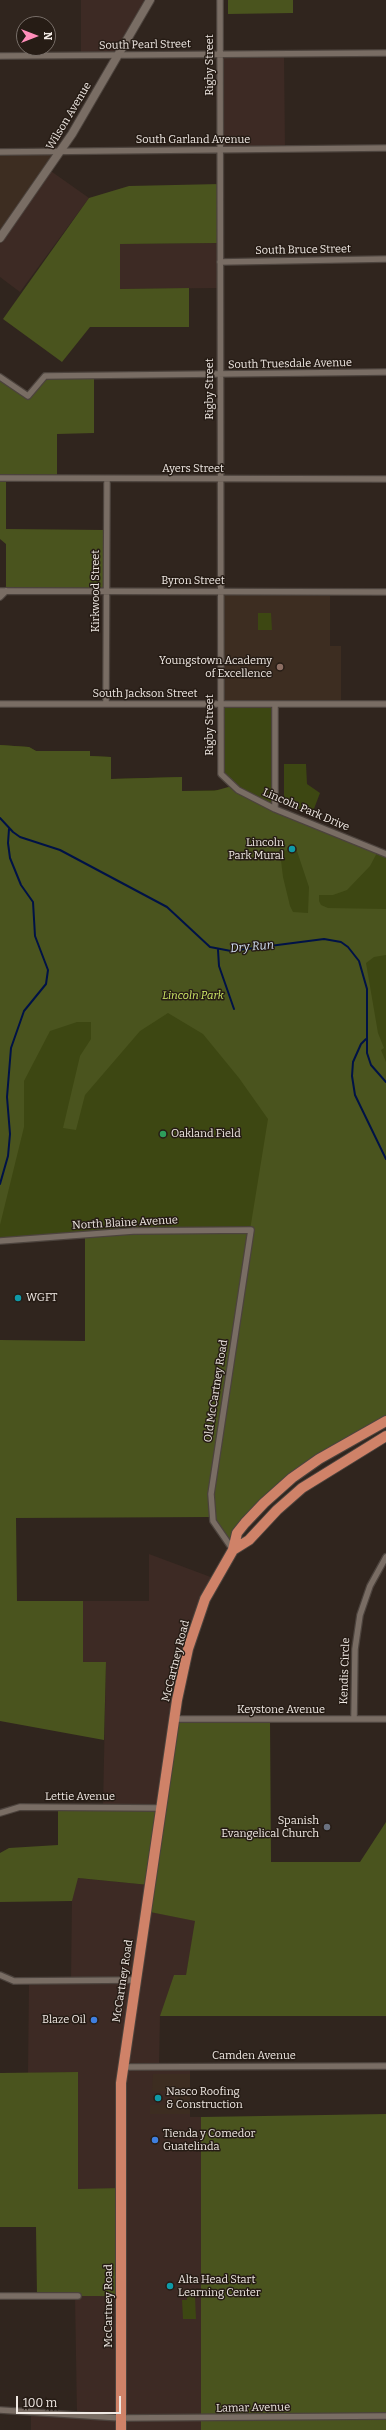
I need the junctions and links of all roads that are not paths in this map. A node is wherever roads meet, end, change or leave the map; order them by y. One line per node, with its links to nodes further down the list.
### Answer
1 (150, 0): 5 (main road, Wilson Avenue)
2 (220, 0): 4 (street, Rigby Street)
3 (386, 53): 4 (street, South Pearl Street)
4 (220, 54): 5 (street, South Pearl Street); 8 (street, Rigby Street)
5 (117, 55): 6 (street, South Pearl Street); 9 (main road, Wilson Avenue)
6 (0, 56)
7 (386, 148): 8 (street, South Garland Avenue)
8 (220, 150): 9 (street, South Garland Avenue); 13 (street, Rigby Street)
9 (60, 151): 10 (street, South Garland Avenue); 11 (main road, Wilson Avenue)
10 (0, 152)
11 (0, 238)
12 (386, 259): 13 (street, South Bruce Street)
13 (220, 262): 15 (street, Rigby Street)
14 (386, 372): 15 (street, South Truesdale Avenue)
15 (220, 375): 16 (street, South Truesdale Avenue); 19 (street, Rigby Street)
16 (0, 377)
17 (0, 478): 18 (street, Ayers Street)
18 (107, 479): 19 (street, Ayers Street); 22 (street, Kirkwood Street)
19 (220, 479): 20 (street, Ayers Street); 23 (street, Rigby Street)
20 (386, 479)
21 (3, 591): 22 (street, Byron Street); 25 (street)
22 (106, 591): 23 (street, Byron Street); 27 (street, Kirkwood Street)
23 (220, 591): 24 (street, Byron Street); 28 (street, Rigby Street)
24 (386, 592)
25 (0, 597)
26 (0, 704): 27 (street, South Jackson Street)
27 (106, 704): 28 (street, South Jackson Street)
28 (220, 704): 29 (street, South Jackson Street); 31 (street, Rigby Street)
29 (275, 704): 30 (street, South Jackson Street); 32 (street)
30 (386, 704)
31 (223, 778): 32 (street, Lincoln Park Drive)
32 (275, 809): 33 (street, Lincoln Park Drive)
33 (386, 854)
34 (250, 1230): 35 (street, North Blaine Avenue); 38 (street, Old McCartney Road)
35 (0, 1241)
36 (386, 1421): 38 (highway, McCartney Road)
37 (386, 1436): 38 (highway, McCartney Road)
38 (233, 1550): 40 (highway, McCartney Road)
39 (386, 1557): 42 (street, Kendis Circle)
40 (175, 1719): 42 (street, Keystone Avenue); 43 (highway, McCartney Road)
41 (386, 1719): 42 (street, Keystone Avenue)
42 (354, 1720)
43 (161, 1808): 44 (street, Lettie Avenue); 46 (highway, McCartney Road)
44 (0, 1813)
45 (0, 1975): 46 (street)
46 (135, 1980): 48 (highway, McCartney Road)
47 (386, 2066): 48 (street, Camden Avenue)
48 (122, 2067): 53 (highway, McCartney Road)
49 (0, 2296): 50 (street)
50 (78, 2296)
51 (0, 2410): 53 (street, Lamar Avenue)
52 (386, 2416): 53 (street, Lamar Avenue)
53 (121, 2418): 54 (highway, McCartney Road)
54 (121, 2430)

